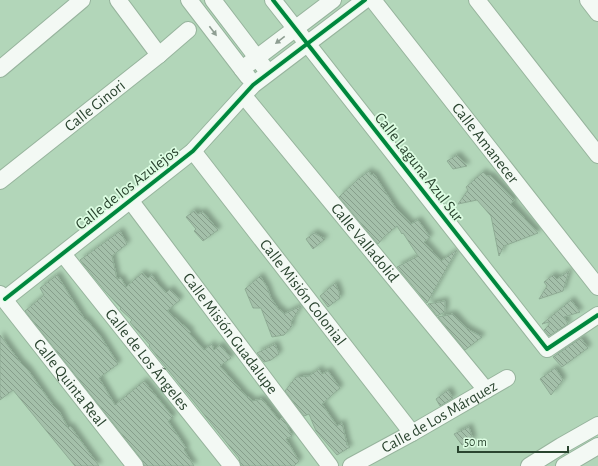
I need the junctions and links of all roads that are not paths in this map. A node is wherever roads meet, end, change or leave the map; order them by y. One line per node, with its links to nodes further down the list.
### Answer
1 (82, 0): 17 (street)
2 (118, 0): 15 (street)
3 (189, 0): 18 (street, Calle Valladolid, one-way to 18)
4 (213, 0): 16 (street)
5 (273, 0): 12 (street, Calle Laguna Azul Sur)
6 (333, 0): 12 (street)
7 (365, 0): 14 (street, Calle de los Azulejos)
8 (373, 0): 26 (street, Calle Amanecer)
9 (477, 0): 22 (street)
10 (588, 0): 11 (street)
11 (598, 13)
12 (295, 28): 14 (street, Calle Laguna Azul Sur); 16 (street, one-way to 16)
13 (188, 30): 15 (street, Calle Ginori)
14 (307, 44): 19 (street, Calle de los Azulejos); 28 (street, Calle Laguna Azul Sur)
15 (159, 55): 23 (street, Calle Ginori)
16 (257, 58): 18 (street); 19 (street)
17 (0, 68)
18 (242, 69): 20 (street, Calle Valladolid)
19 (268, 73): 20 (street, Calle de los Azulejos)
20 (249, 90): 21 (street, Calle de los Azulejos); 30 (street, Calle Valladolid)
21 (193, 151): 24 (street, Calle de los Azulejos); 32 (street, Calle Misión Colonial)
22 (598, 156)
23 (0, 181)
24 (130, 200): 25 (street, Calle de los Azulejos); 36 (street, Calle Misión Guadalupe)
25 (63, 254): 27 (street, Calle de los Azulejos); 35 (street, Calle de Los Ángeles)
26 (598, 287)
27 (3, 296): 34 (street, Calle Quinta Real)
28 (598, 315)
29 (507, 378): 30 (street, Calle de Los Márquez)
30 (486, 390): 32 (street, Calle de Los Márquez)
31 (598, 425): 38 (street)
32 (412, 433): 37 (street, Calle de Los Márquez)
33 (598, 446): 39 (street)
34 (135, 466)
35 (232, 466)
36 (330, 466)
37 (351, 466)
38 (529, 466)
39 (564, 466)

